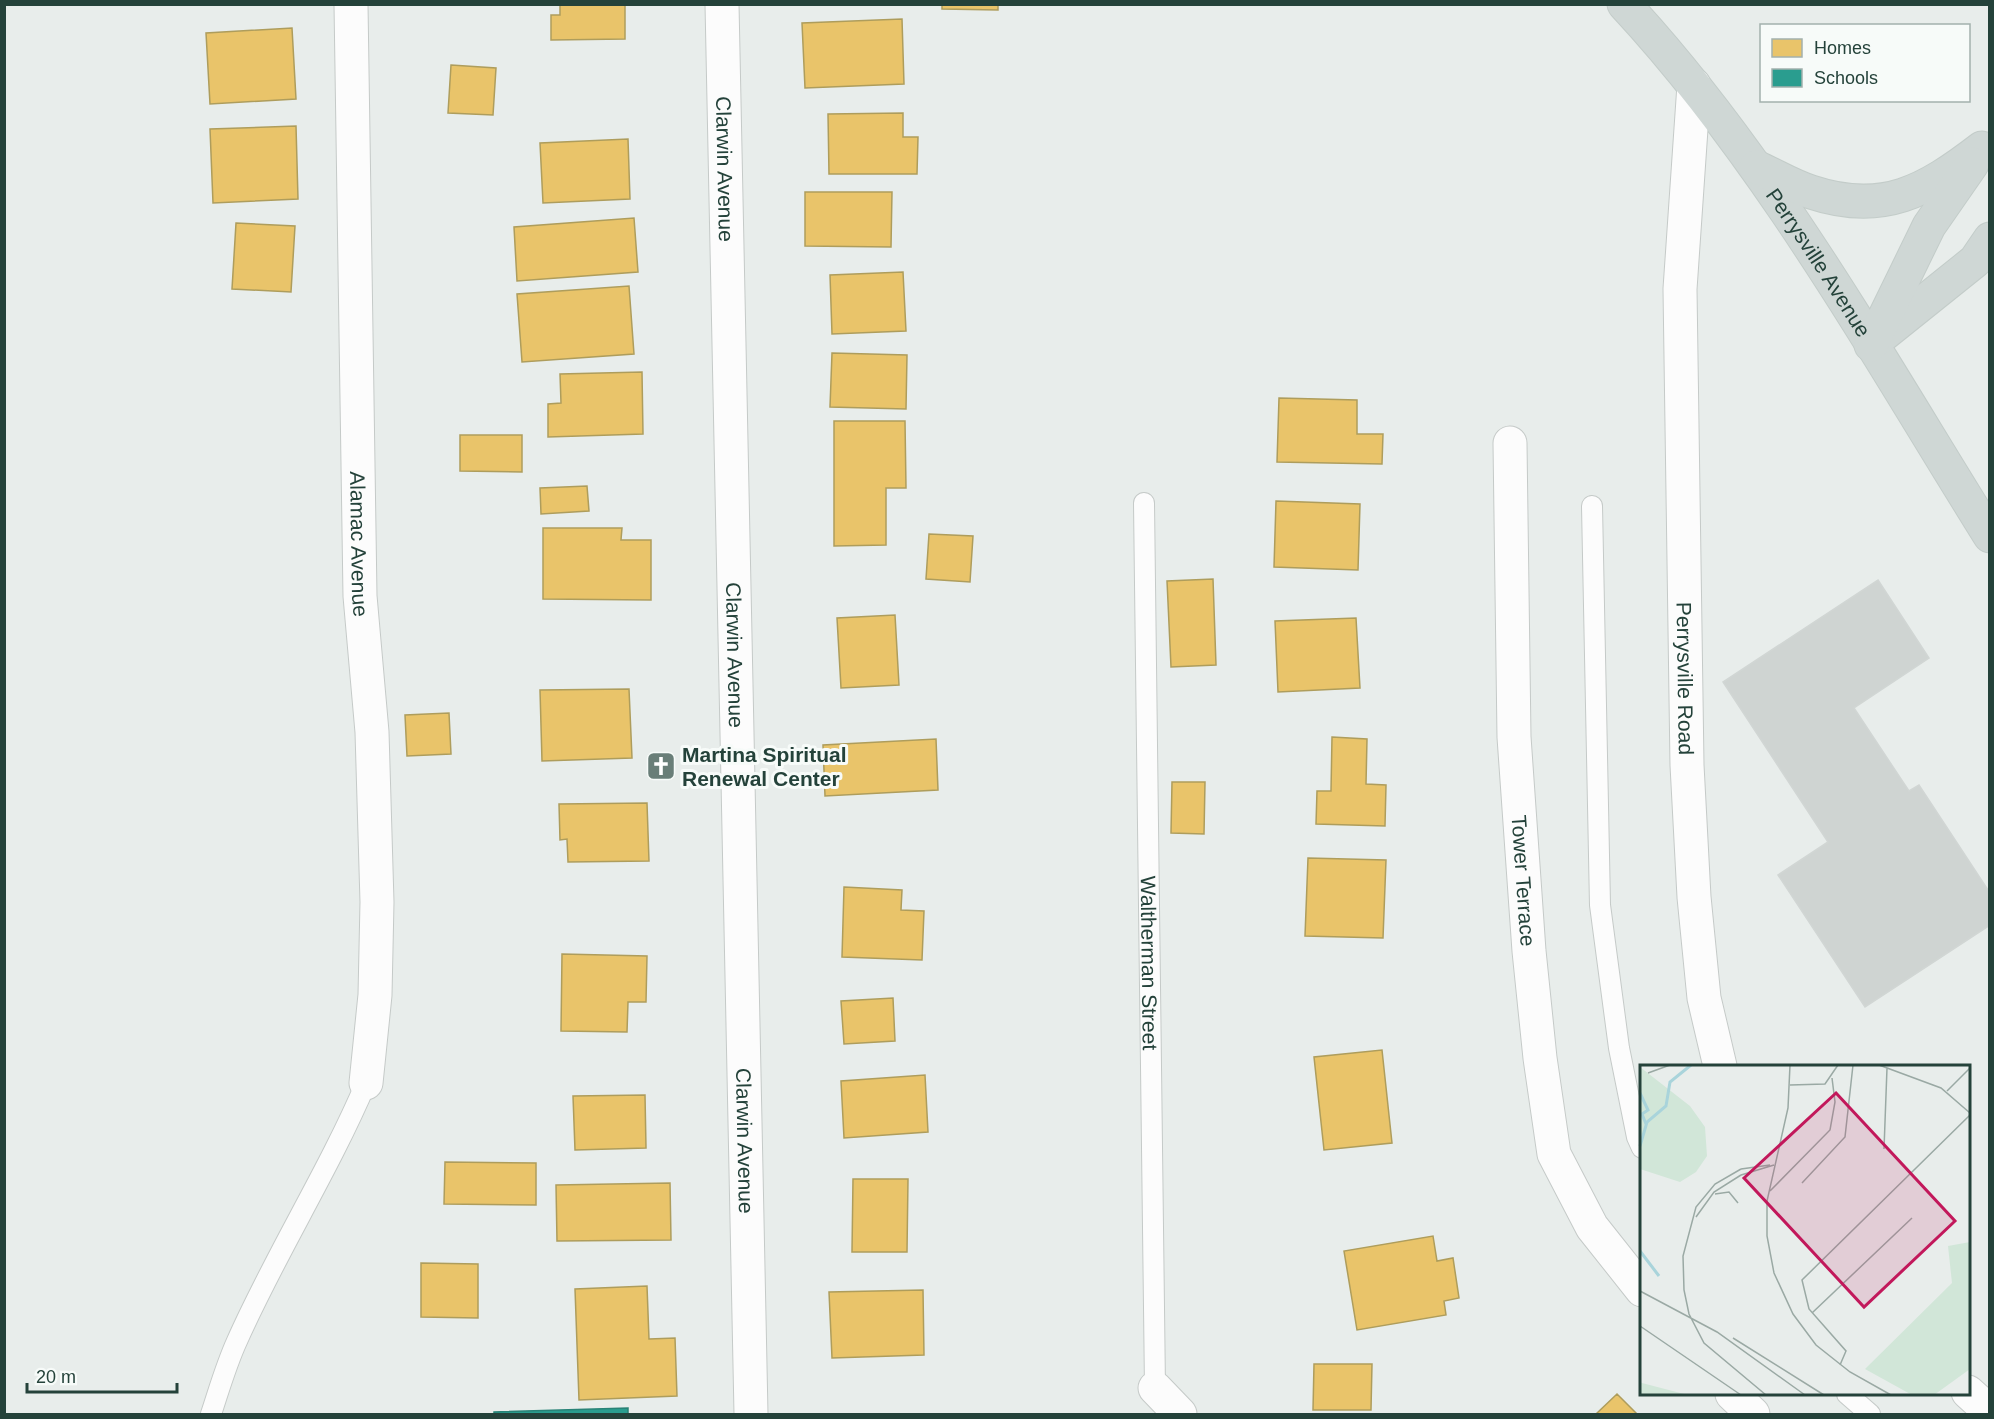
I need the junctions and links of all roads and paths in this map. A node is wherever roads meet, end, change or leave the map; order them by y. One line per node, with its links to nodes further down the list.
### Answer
1 (351, 4): 14 (street, Alamac Avenue)
2 (722, 4): 23 (street, Clarwin Avenue)
3 (1624, 4): 4 (main road, Perrysville Avenue)
4 (1694, 86): 6 (main road, Perrysville Avenue); 13 (street, Perrysville Road)
5 (1986, 141): 6 (main road); 8 (main road)
6 (1754, 165): 8 (main road, Perrysville Avenue)
7 (1989, 239): 8 (main road)
8 (1871, 345): 12 (main road, Perrysville Avenue)
9 (1510, 443): 16 (street, Tower Terrace)
10 (1144, 503): 17 (lane, Waltherman Street)
11 (1592, 506): 15 (lane)
12 (1989, 536)
13 (1720, 1065)
14 (366, 1083): 22 (lane)
15 (1640, 1145)
16 (1640, 1289)
17 (1155, 1388): 24 (street, Waltherman Street)
18 (1970, 1394): 21 (street)
19 (1733, 1395): 25 (street)
20 (1848, 1395): 26 (lane)
21 (1989, 1412)
22 (210, 1414)
23 (751, 1414)
24 (1180, 1414)
25 (1753, 1414)
26 (1870, 1414)

